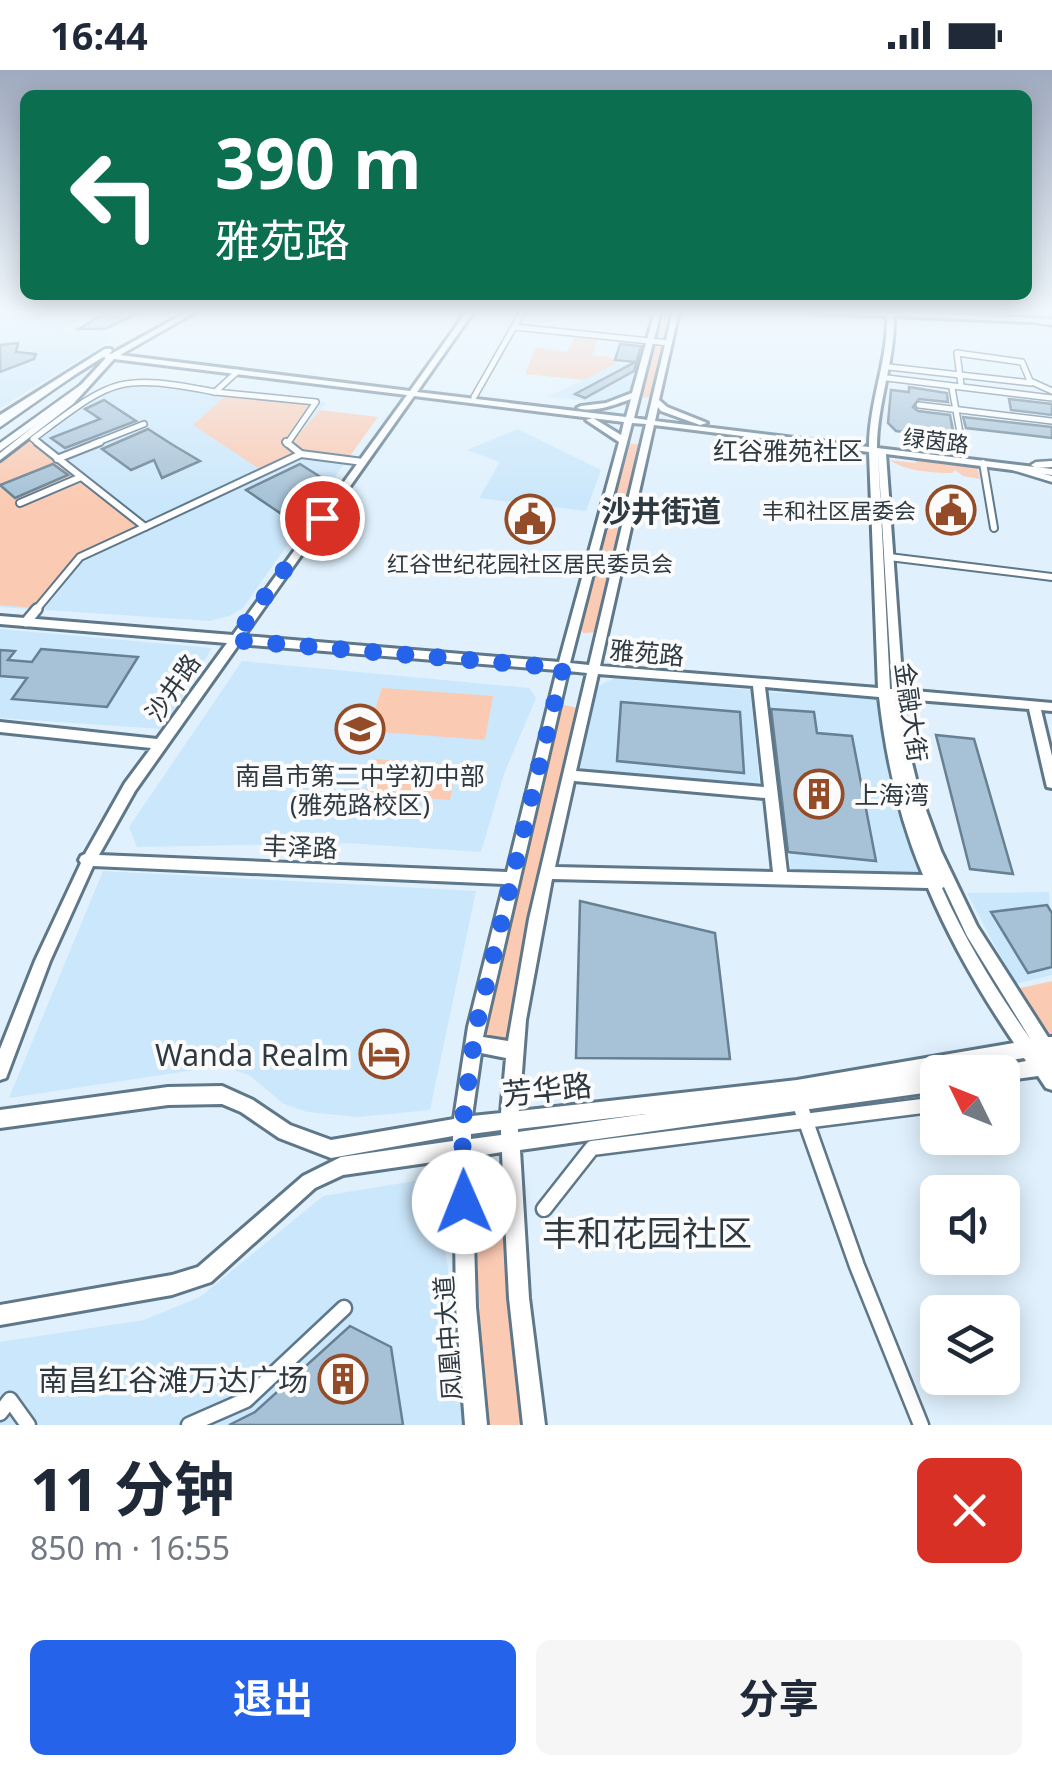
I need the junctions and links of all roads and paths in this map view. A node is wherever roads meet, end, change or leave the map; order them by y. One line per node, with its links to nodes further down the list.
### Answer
1 (70, 374): 36 (street); 36 (highway)
2 (92, 374): 19 (street)
3 (235, 374): 23 (street)
4 (255, 374): 24 (street, 绿茵路)
5 (272, 374): 24 (street, 绿茵路)
6 (427, 374): 24 (street, 沙井路)
7 (487, 374): 27 (street)
8 (641, 374): 25 (street, 凤凰中大道)
9 (662, 374): 28 (street)
10 (886, 374): 43 (street, 金融大街)
11 (888, 374): 16 (street, 金融大街)
12 (953, 374): 15 (street)
13 (982, 374): 17 (street)
14 (1029, 374): 18 (street)
15 (960, 375): 17 (street); 20 (street)
16 (887, 378): 22 (street); 43 (street, 金融大街)
17 (983, 378): 18 (street); 22 (street)
18 (1034, 383): 26 (street)
19 (82, 386): 42 (highway); 46 (street)
20 (961, 386)
21 (952, 388): 31 (street)
22 (987, 390): 26 (street)
23 (215, 392): 30 (street); 44 (street)
24 (415, 392): 27 (street, 绿茵路); 32 (street, 绿茵路); 48 (street, 沙井路)
25 (636, 394): 32 (street); 34 (street, 凤凰中大道)
26 (1052, 394)
27 (474, 397): 32 (street, 绿茵路)
28 (656, 401): 35 (street); 39 (street)
29 (919, 405): 31 (street)
30 (76, 408): 33 (street); 47 (street)
31 (956, 410): 37 (street); 45 (street)
32 (571, 411): 34 (street, 绿茵路); 40 (street)
33 (85, 414)
34 (630, 418): 35 (street, 绿茵路); 40 (street, 凤凰中大道)
35 (652, 420): 39 (street, 绿茵路); 41 (street)
36 (0, 421)
37 (1052, 422)
38 (144, 424): 47 (street)
39 (709, 427): 41 (street); 43 (street, 绿茵路); 43 (street, 绿茵路)
40 (624, 440): 62 (street, 凤凰中大道)
41 (647, 441): 63 (street)
42 (0, 448)
43 (878, 451): 45 (street, 绿茵路); 49 (street, 绿茵路); 57 (street, 金融大街); 65 (street, 金融大街)
44 (301, 454): 48 (street); 55 (street)
45 (964, 456): 50 (street, 绿茵路)
46 (0, 457)
47 (58, 459): 53 (street)
48 (363, 462): 61 (street, 沙井路)
49 (984, 463): 51 (street, 绿茵路); 56 (street)
50 (1036, 464): 52 (main road)
51 (1012, 467): 52 (main road)
52 (1052, 470)
53 (81, 478): 54 (street); 55 (street)
54 (20, 503)
55 (145, 527): 60 (street)
56 (994, 528)
57 (889, 557): 58 (street); 65 (street, 金融大街)
58 (1052, 578)
59 (0, 620): 60 (street, 雅苑路)
60 (26, 622): 61 (street, 雅苑路)
61 (233, 640): 62 (street, 雅苑路); 69 (street, 沙井路)
62 (563, 668): 63 (street, 雅苑路); 75 (street, 凤凰中大道)
63 (594, 670): 64 (street, 雅苑路); 70 (street)
64 (759, 684): 65 (street, 雅苑路); 72 (street)
65 (891, 695): 66 (street, 雅苑路); 77 (street, 金融大街)
66 (1034, 706): 67 (street, 雅苑路); 71 (street)
67 (1052, 707)
68 (0, 727): 69 (street)
69 (160, 744): 73 (street, 沙井路)
70 (570, 776): 72 (street); 74 (street)
71 (1052, 783)
72 (772, 794): 76 (street)
73 (86, 860): 75 (street, 丰泽路); 82 (street, 沙井路)
74 (547, 873): 76 (street); 79 (street)
75 (512, 878): 78 (street, 凤凰中大道)
76 (781, 878): 77 (street)
77 (942, 882): 80 (street, 金融大街)
78 (474, 1044): 79 (street); 88 (street, 凤凰中大道)
79 (516, 1051): 87 (street)
80 (1046, 1059): 81 (street); 87 (street, 芳华路)
81 (1020, 1067)
82 (0, 1072)
83 (920, 1086): 85 (street, 芳华路)
84 (920, 1105): 85 (street)
85 (802, 1111): 89 (street, 芳华路); 93 (street); 101 (street)
86 (0, 1118): 88 (street, 芳华路)
87 (509, 1121): 88 (street, 芳华路); 89 (street)
88 (462, 1126): 90 (street, 凤凰中大道)
89 (510, 1145): 90 (street, 芳华路); 91 (street)
90 (462, 1152): 92 (street, 凤凰中大道); 95 (street, 芳华路)
91 (513, 1189): 92 (street); 100 (street)
92 (464, 1202): 99 (street, 凤凰中大道)
93 (544, 1209)
94 (344, 1308): 98 (street)
95 (0, 1315)
96 (0, 1413): 97 (street)
97 (28, 1425)
98 (188, 1425)
99 (476, 1425)
100 (534, 1425)
101 (921, 1425)

